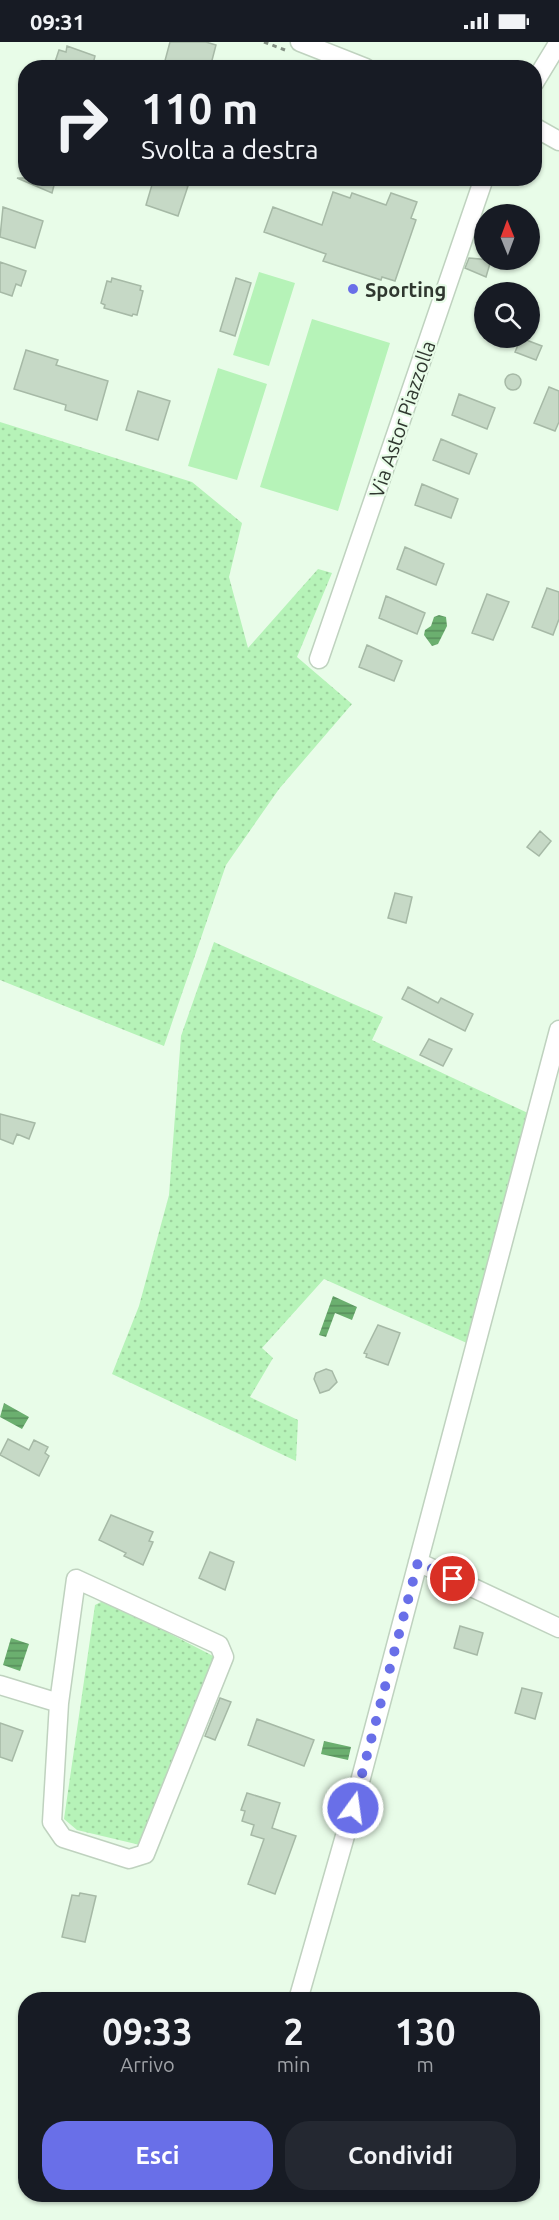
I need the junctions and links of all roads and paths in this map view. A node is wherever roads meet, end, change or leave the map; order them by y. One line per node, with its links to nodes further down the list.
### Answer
1 (300, 42): 3 (street)
2 (559, 42): 4 (street)
3 (346, 60)
4 (542, 70)
5 (542, 131): 6 (street)
6 (559, 141)
7 (481, 186): 8 (street, Via Astor Piazzolla)
8 (320, 659)
9 (559, 1030): 10 (street)
10 (418, 1562): 11 (street); 14 (street)
11 (559, 1628)
12 (0, 1685): 13 (street)
13 (59, 1703): 13 (street)
14 (299, 1992)

